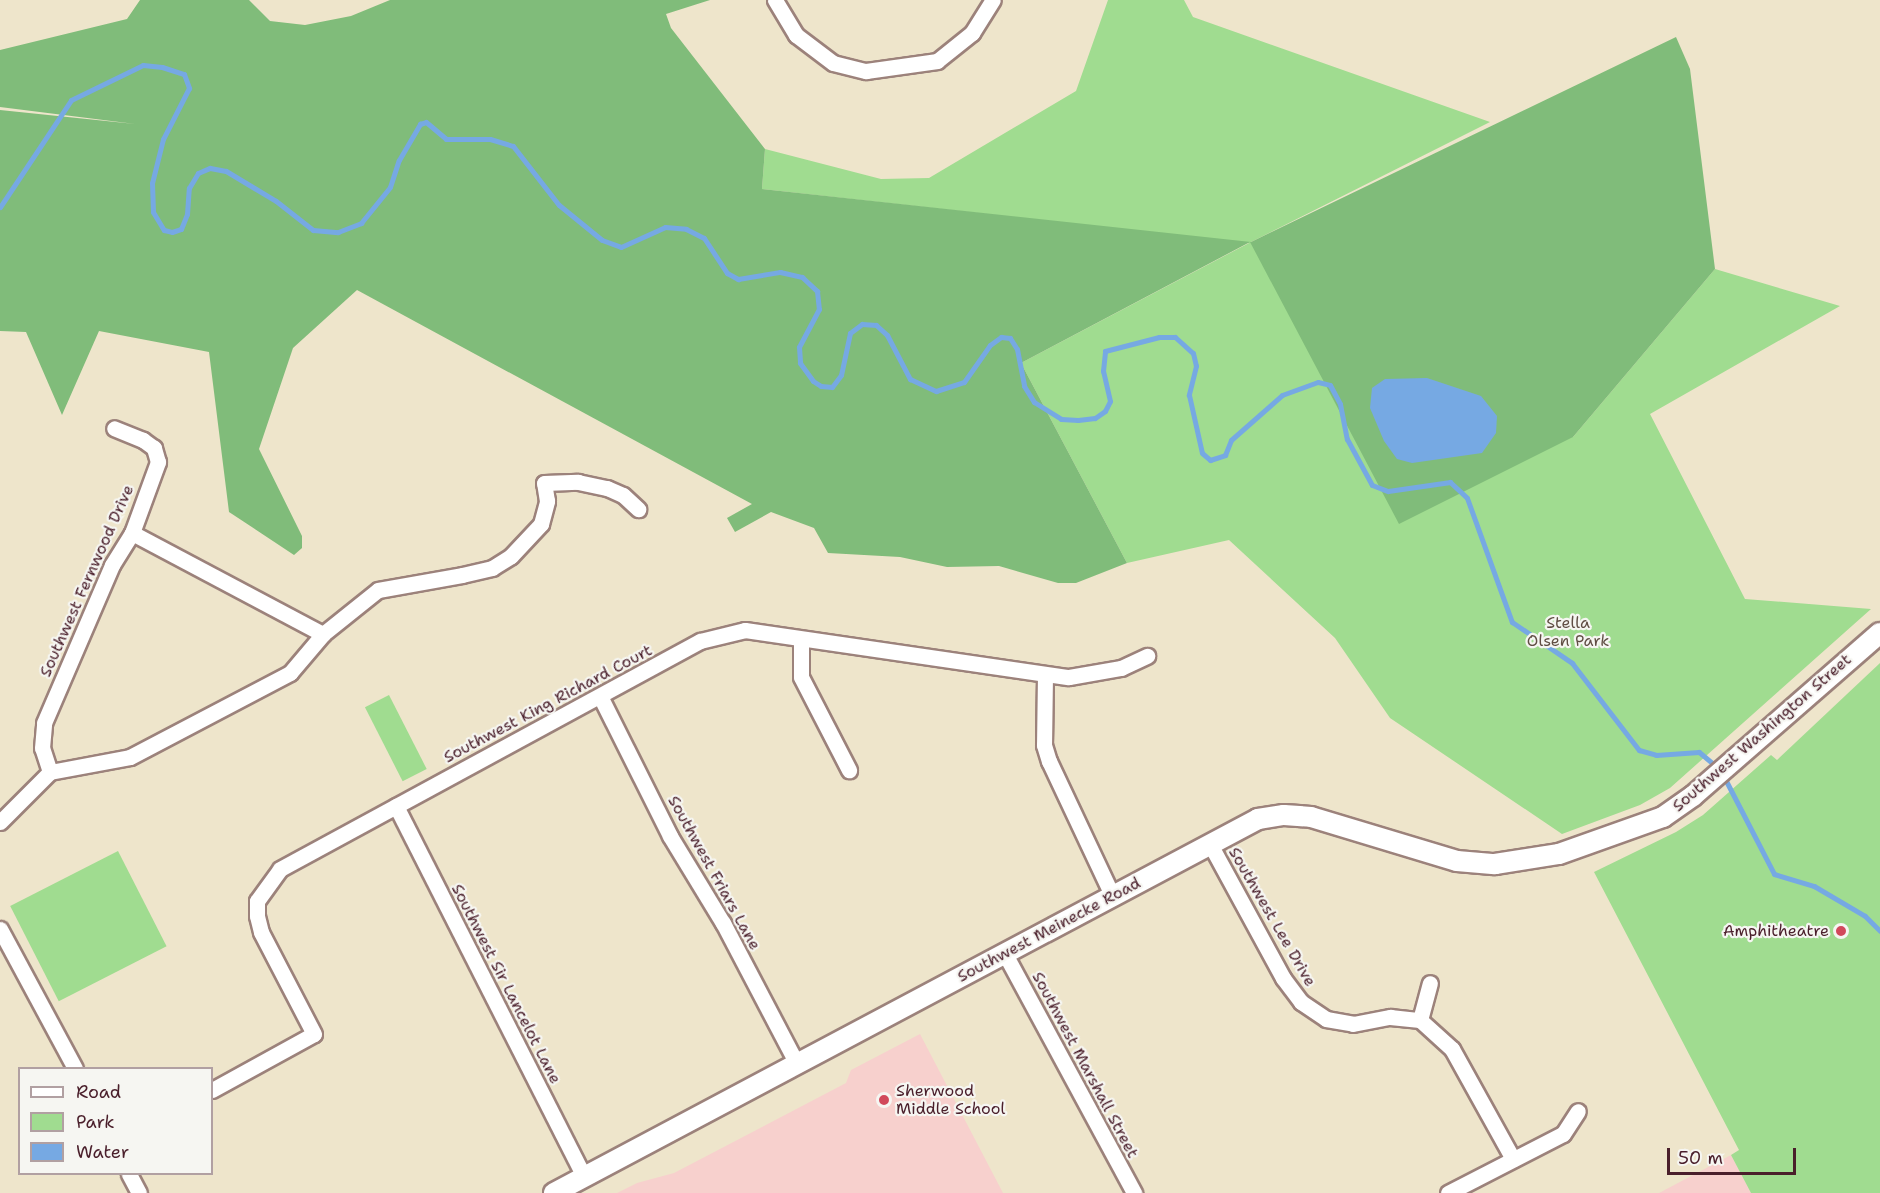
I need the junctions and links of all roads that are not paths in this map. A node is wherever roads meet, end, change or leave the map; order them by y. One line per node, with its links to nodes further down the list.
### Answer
1 (775, 0): 2 (street)
2 (993, 0)
3 (114, 428): 5 (street, Southwest Fernwood Drive)
4 (638, 509): 7 (street)
5 (132, 533): 7 (street); 13 (street, Southwest Fernwood Drive)
6 (1880, 633): 17 (main road, Southwest Washington Street)
7 (323, 634): 13 (street)
8 (801, 639): 10 (street, Southwest King Richard Court); 11 (street, Southwest King Richard Court); 12 (street)
9 (1147, 656): 10 (street, Southwest King Richard Court)
10 (1045, 675): 18 (street)
11 (601, 698): 14 (street, Southwest King Richard Court); 23 (street, Southwest Friars Lane)
12 (849, 770)
13 (50, 772): 15 (street)
14 (396, 806): 25 (street, Southwest King Richard Court); 29 (street, Southwest Sir Lancelot Lane)
15 (0, 822)
16 (1210, 844): 17 (main road, Southwest Meinecke Road); 18 (main road, Southwest Meinecke Road); 22 (street, Southwest Lee Drive)
17 (1572, 850)
18 (1113, 897): 20 (main road, Southwest Meinecke Road)
19 (0, 929): 24 (street)
20 (1005, 954): 23 (main road, Southwest Meinecke Road); 32 (street, Southwest Marshall Street)
21 (1430, 983): 22 (street)
22 (1420, 1020): 27 (street)
23 (796, 1064): 29 (main road, Southwest Meinecke Road)
24 (74, 1067)
25 (213, 1089)
26 (1578, 1111): 27 (street)
27 (1513, 1159): 33 (street)
28 (130, 1175): 30 (street)
29 (584, 1177): 31 (main road, Southwest Meinecke Road)
30 (139, 1193)
31 (554, 1193)
32 (1134, 1193)
33 (1448, 1193)

